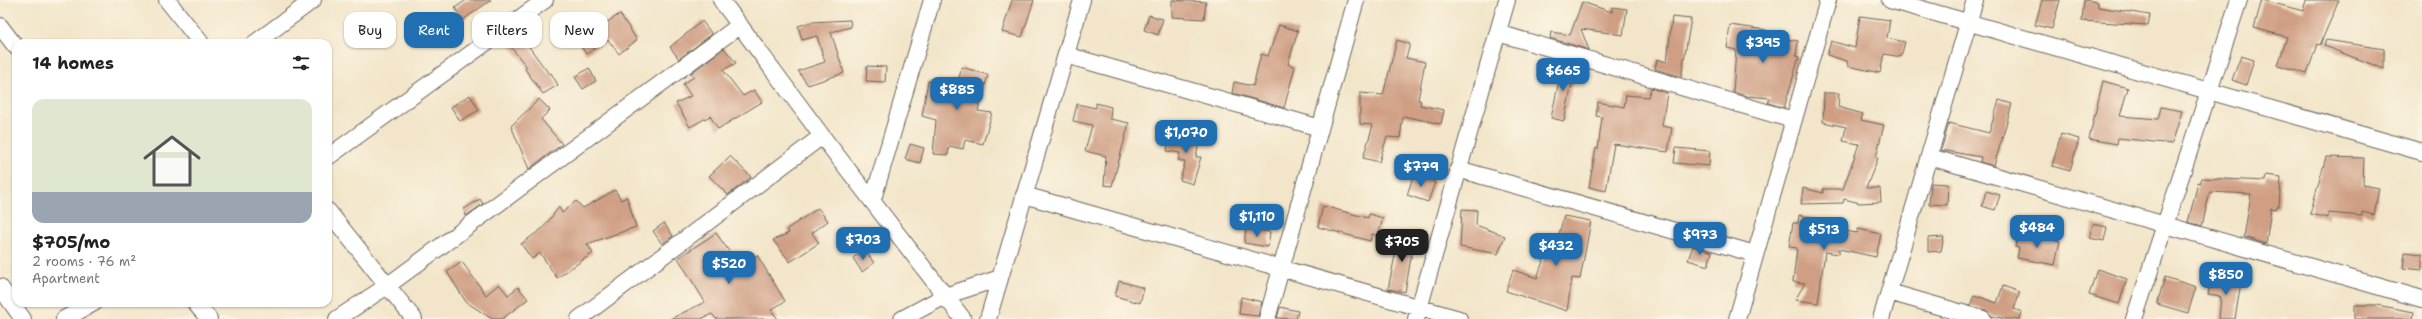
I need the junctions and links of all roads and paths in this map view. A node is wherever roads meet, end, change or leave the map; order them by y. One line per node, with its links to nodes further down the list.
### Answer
1 (167, 0): 17 (street)
2 (313, 0): 18 (street)
3 (545, 0): 26 (street)
4 (722, 0): 14 (street)
5 (932, 0): 30 (street)
6 (1082, 0): 20 (street)
7 (1356, 0): 23 (street)
8 (1507, 0): 16 (street)
9 (1828, 0): 22 (street)
10 (1890, 0): 13 (street)
11 (1975, 0): 13 (street)
12 (2239, 0): 21 (street)
13 (1968, 22): 21 (street); 27 (street)
14 (740, 25): 24 (street); 36 (street)
15 (0, 26): 19 (street)
16 (1498, 32): 22 (street); 28 (street)
17 (198, 39)
18 (260, 39)
19 (12, 42)
20 (1066, 54): 23 (street); 29 (street)
21 (2211, 92): 25 (street); 32 (street)
22 (1793, 120): 33 (street)
23 (1320, 128): 34 (street)
24 (822, 136): 30 (street); 51 (street)
25 (2422, 152)
26 (332, 154)
27 (1930, 157): 32 (street); 38 (street)
28 (1458, 170): 33 (street); 45 (street)
29 (1024, 195): 34 (street); 35 (street)
30 (872, 199): 39 (street)
31 (332, 216): 36 (street)
32 (2165, 226): 40 (street); 60 (street)
33 (1755, 254): 57 (street)
34 (1281, 268): 45 (street); 55 (street)
35 (1000, 278): 39 (street); 54 (street)
36 (387, 286): 49 (street); 50 (street)
37 (0, 287): 41 (street)
38 (1889, 292): 58 (street); 59 (street)
39 (945, 296): 52 (street); 53 (street)
40 (2422, 299)
41 (12, 304)
42 (14, 307): 46 (street)
43 (86, 307): 47 (street)
44 (198, 307): 48 (street)
45 (1418, 313): 56 (street)
46 (23, 319)
47 (64, 319)
48 (209, 319)
49 (337, 319)
50 (414, 319)
51 (579, 319)
52 (902, 319)
53 (964, 319)
54 (988, 319)
55 (1267, 319)
56 (1459, 319)
57 (1737, 319)
58 (1881, 319)
59 (1983, 319)
60 (2134, 319)

